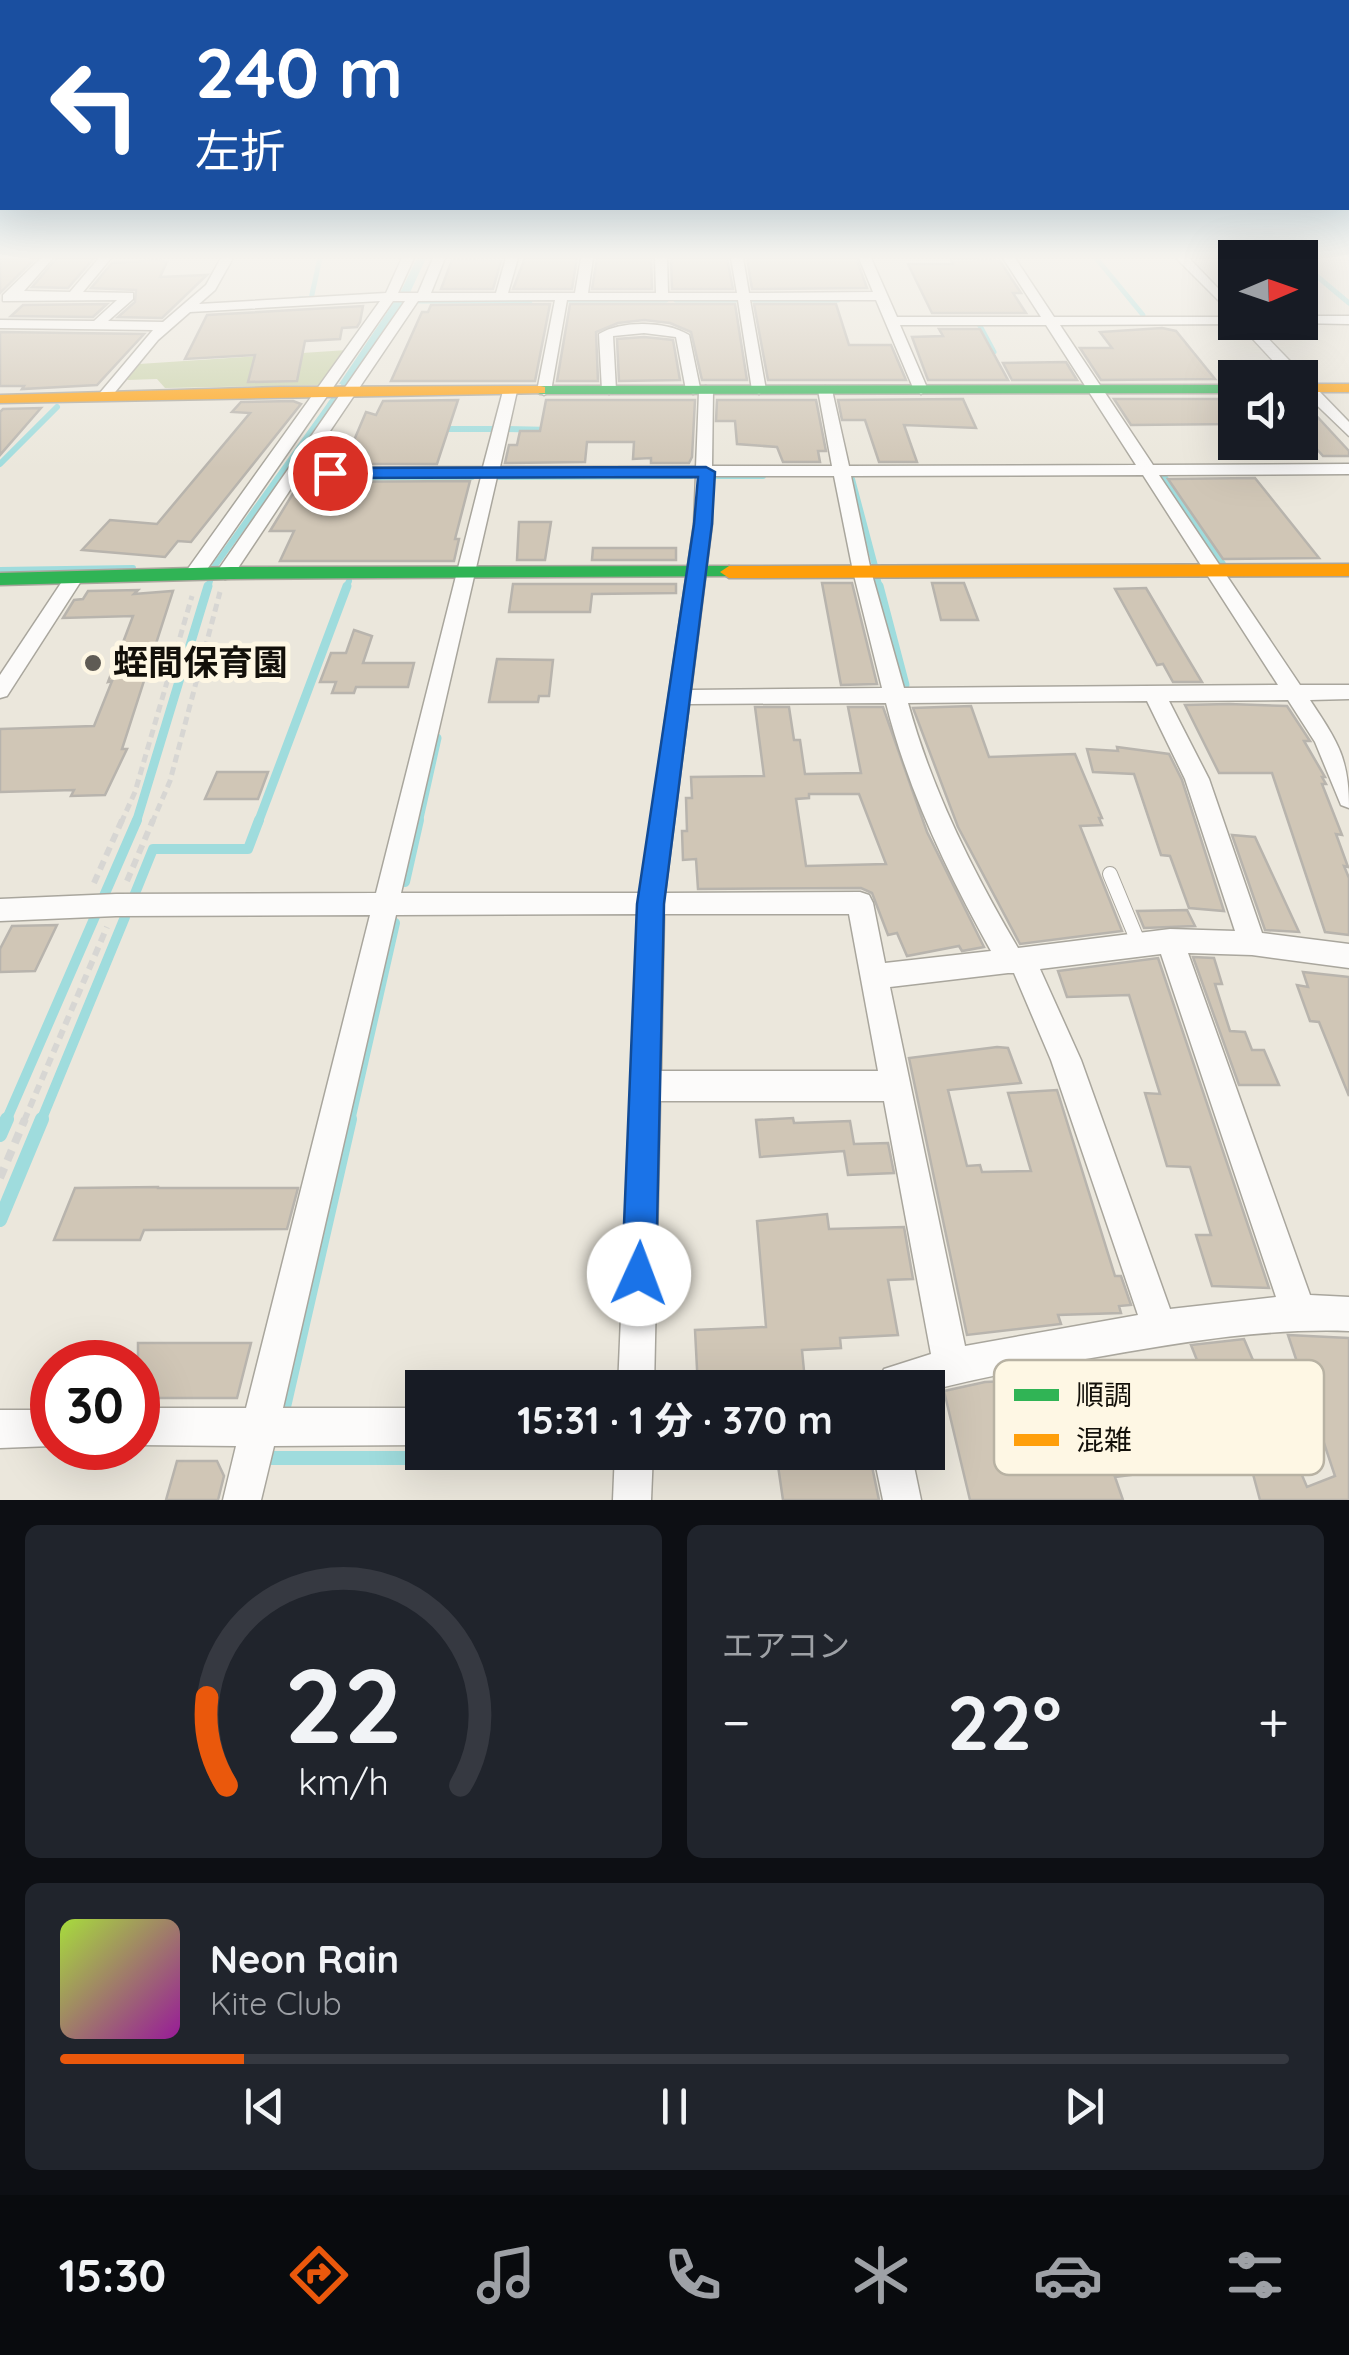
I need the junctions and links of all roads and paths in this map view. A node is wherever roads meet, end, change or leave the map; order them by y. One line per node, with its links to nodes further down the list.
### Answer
1 (164, 328): 23 (street)
2 (369, 328): 20 (street)
3 (394, 328): 21 (street)
4 (556, 328): 14 (street)
5 (748, 328): 17 (street)
6 (895, 328): 19 (street)
7 (1054, 328): 13 (street)
8 (1261, 340): 9 (street)
9 (1279, 360)
10 (1318, 385): 12 (main road)
11 (1218, 388): 13 (main road)
12 (1349, 388)
13 (1095, 389): 19 (main road); 27 (street)
14 (544, 390): 15 (main road); 22 (main road)
15 (609, 390): 16 (main road); 16 (street)
16 (700, 390): 17 (main road); 31 (street)
17 (760, 390): 18 (main road)
18 (825, 390): 19 (main road); 29 (street)
19 (922, 390)
20 (324, 391): 21 (main road); 23 (main road); 38 (street)
21 (350, 391): 22 (main road); 32 (street)
22 (510, 391): 30 (street)
23 (106, 394): 24 (main road)
24 (0, 398)
25 (1318, 401): 26 (street)
26 (1349, 431)
27 (1148, 469): 28 (street); 29 (street); 36 (street)
28 (1349, 469)
29 (841, 470): 31 (street); 35 (street)
30 (488, 472): 31 (street); 32 (street); 37 (street)
31 (706, 472): 34 (street)
32 (291, 474): 38 (street)
33 (1349, 570): 36 (main road)
34 (694, 571): 35 (main road); 37 (main road); 46 (street)
35 (862, 571): 36 (main road); 45 (street)
36 (1214, 571): 42 (street)
37 (464, 572): 38 (main road); 49 (street)
38 (214, 574): 39 (main road); 51 (path); 52 (path)
39 (74, 578): 40 (main road); 41 (street)
40 (0, 580)
41 (0, 691)
42 (1293, 692): 43 (street); 44 (street); 47 (street)
43 (1349, 692)
44 (1154, 693): 45 (street); 55 (street)
45 (894, 694): 46 (street); 57 (street)
46 (679, 696): 50 (street)
47 (1349, 799)
48 (1110, 874): 54 (lane)
49 (384, 904): 50 (street); 52 (street); 68 (street)
50 (650, 904): 58 (street); 59 (street)
51 (79, 906): 52 (street); 53 (street)
52 (113, 906): 61 (path)
53 (0, 910)
54 (1155, 943): 55 (street); 57 (street); 62 (street)
55 (1252, 944): 56 (street)
56 (1349, 956)
57 (1017, 961): 58 (street); 64 (street)
58 (874, 977): 60 (street)
59 (645, 1086): 60 (street); 66 (street)
60 (896, 1086): 65 (street)
61 (0, 1178)
62 (1298, 1310): 63 (street); 64 (street)
63 (1349, 1314)
64 (1160, 1328): 65 (street)
65 (951, 1365): 67 (street)
66 (637, 1370)
67 (935, 1370)
68 (260, 1426): 69 (street); 70 (street); 75 (street)
69 (160, 1427)
70 (405, 1427)
71 (0, 1428): 72 (street)
72 (30, 1428)
73 (633, 1470): 76 (street)
74 (896, 1470): 77 (street)
75 (242, 1500)
76 (632, 1500)
77 (902, 1500)

